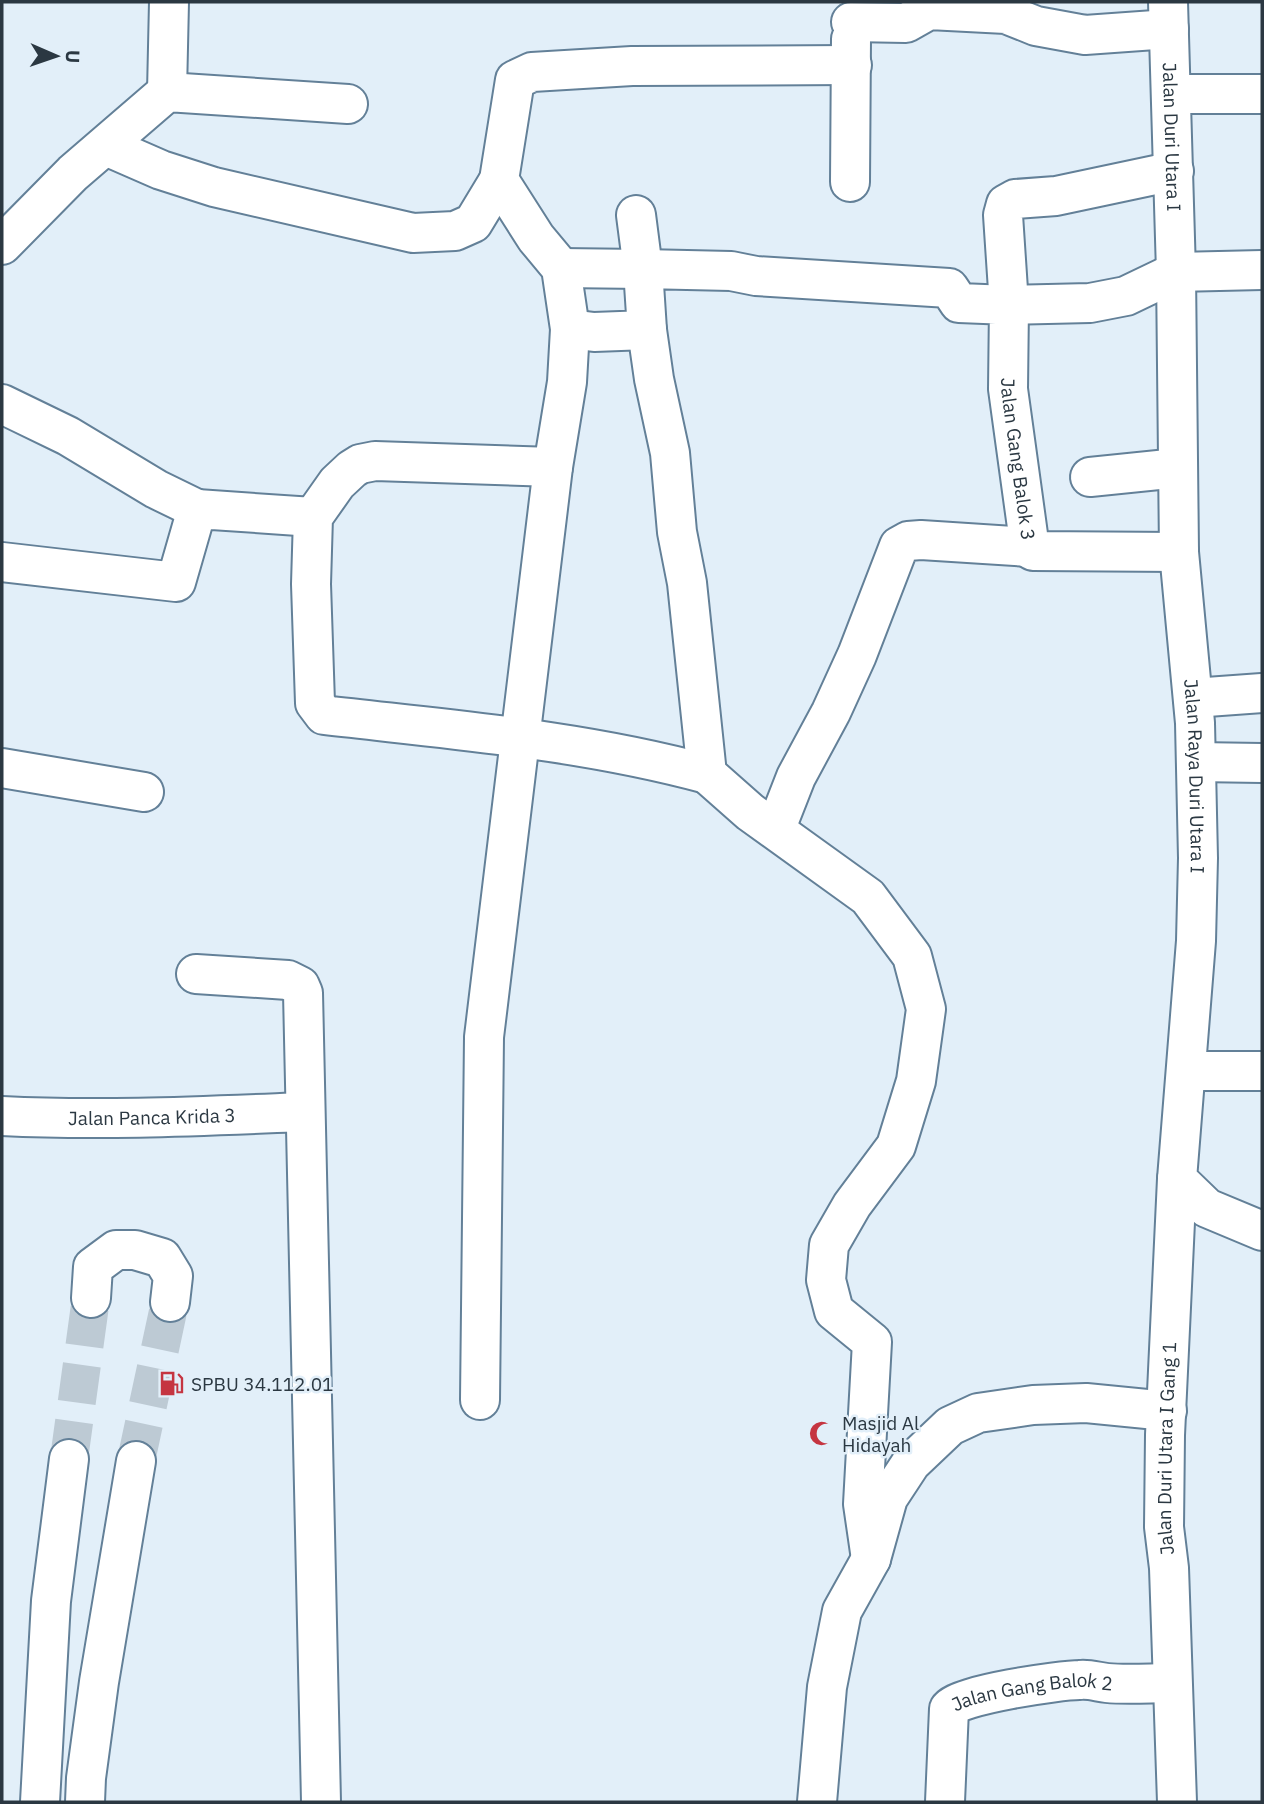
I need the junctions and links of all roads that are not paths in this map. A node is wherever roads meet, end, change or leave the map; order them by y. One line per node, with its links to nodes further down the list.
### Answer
1 (169, 2): 5 (street)
2 (851, 12): 3 (street); 4 (street)
3 (1168, 16): 6 (street, Jalan Duri Utara I)
4 (852, 65): 11 (street); 12 (street)
5 (167, 92): 8 (street); 9 (street)
6 (1171, 94): 7 (street); 10 (street, Jalan Duri Utara I)
7 (1262, 94)
8 (348, 103)
9 (106, 146): 11 (street); 14 (street)
10 (1174, 171): 18 (street, Jalan Duri Utara I); 19 (street, Jalan Gang Balok 3)
11 (499, 180): 15 (street)
12 (850, 182)
13 (636, 215): 16 (street)
14 (2, 245)
15 (561, 268): 16 (street); 20 (street)
16 (643, 269): 19 (street); 21 (street)
17 (1262, 270): 18 (street)
18 (1176, 272): 19 (street); 24 (street, Jalan Raya Duri Utara I)
19 (1009, 305): 28 (street, Jalan Gang Balok 3)
20 (569, 329): 21 (street); 23 (street)
21 (648, 330): 37 (street)
22 (2, 404): 26 (street)
23 (553, 467): 27 (street); 33 (street)
24 (1178, 468): 25 (street); 29 (street, Jalan Raya Duri Utara I)
25 (1090, 477)
26 (197, 509): 27 (street); 30 (street)
27 (313, 517): 33 (street)
28 (1030, 547): 29 (street, Jalan Gang Balok 3); 39 (street)
29 (1179, 552): 32 (street, Jalan Raya Duri Utara I)
30 (2, 562)
31 (1262, 693): 32 (street)
32 (1194, 698): 34 (street, Jalan Raya Duri Utara I)
33 (521, 737): 37 (street); 49 (street)
34 (1196, 762): 35 (street); 41 (street, Jalan Raya Duri Utara I)
35 (1262, 763)
36 (2, 768): 38 (street)
37 (707, 774): 39 (street)
38 (144, 792)
39 (776, 828): 53 (street)
40 (196, 974): 43 (street)
41 (1187, 1071): 42 (street); 45 (street, Jalan Raya Duri Utara I)
42 (1262, 1071)
43 (304, 1112): 44 (street, Jalan Panca Krida 3); 57 (street)
44 (2, 1116)
45 (1178, 1179): 46 (street); 50 (street, Jalan Duri Utara I Gang 1)
46 (1262, 1231)
47 (91, 1298): 48 (street)
48 (170, 1302)
49 (480, 1400)
50 (1167, 1411): 53 (street); 54 (street, Jalan Duri Utara I Gang 1)
51 (69, 1459): 55 (street)
52 (136, 1461): 56 (street)
53 (871, 1559): 58 (street)
54 (1172, 1683): 59 (street, Jalan Gang Balok 2); 60 (street, Jalan Duri Utara I Gang 1)
55 (40, 1802)
56 (85, 1802)
57 (321, 1802)
58 (817, 1802)
59 (945, 1802)
60 (1177, 1802)

